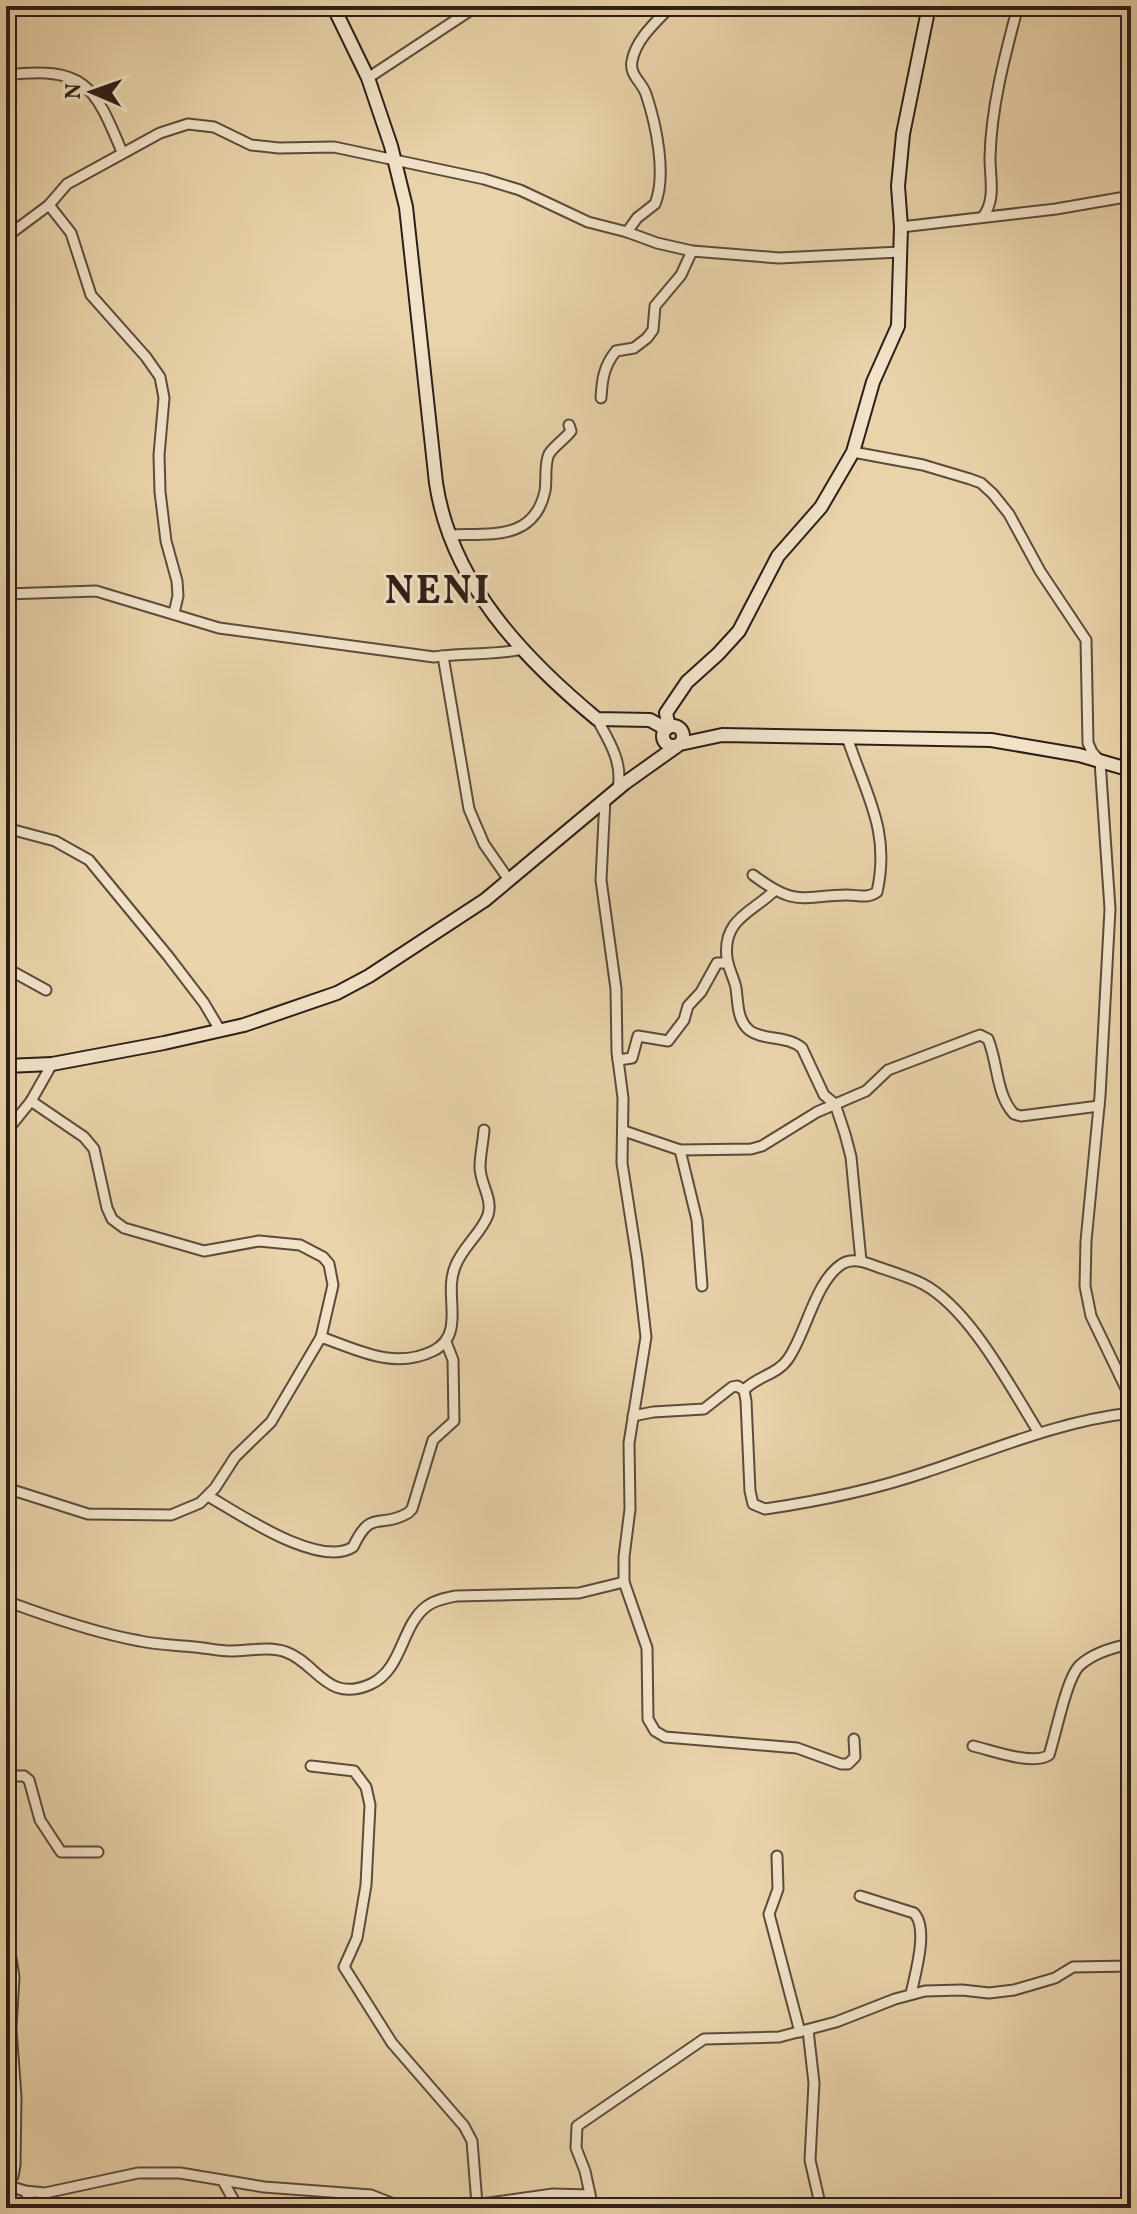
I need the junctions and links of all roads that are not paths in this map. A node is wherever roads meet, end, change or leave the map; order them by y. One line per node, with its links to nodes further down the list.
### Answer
1 (333, 6): 7 (street)
2 (477, 6): 7 (street)
3 (671, 6): 16 (street)
4 (929, 6): 15 (street)
5 (1018, 6): 11 (street)
6 (6, 75): 8 (street)
7 (368, 78): 9 (street)
8 (122, 152): 9 (street); 12 (street)
9 (394, 158): 16 (street); 23 (street)
10 (1131, 196): 13 (street)
11 (992, 198): 13 (street); 14 (street)
12 (49, 205): 17 (street); 25 (street)
13 (1007, 214): 14 (street)
14 (983, 217): 15 (street)
15 (901, 227): 19 (street)
16 (627, 232): 18 (street)
17 (6, 237)
18 (692, 251): 19 (street); 20 (street)
19 (900, 252): 22 (street)
20 (601, 398)
21 (569, 425): 23 (street)
22 (853, 452): 29 (street); 34 (street)
23 (448, 535): 26 (street)
24 (6, 594): 25 (street)
25 (174, 613): 27 (street)
26 (523, 649): 27 (street); 28 (street)
27 (443, 656): 40 (street)
28 (597, 719): 29 (street); 36 (street)
29 (670, 730): 30 (street); 32 (street); 33 (street)
30 (722, 735): 31 (street); 32 (street)
31 (847, 737): 34 (street); 41 (street)
32 (678, 745): 33 (street)
33 (654, 760): 36 (street)
34 (1100, 761): 35 (street); 51 (street)
35 (1131, 770)
36 (618, 788): 37 (street)
37 (605, 799): 40 (street); 46 (street)
38 (6, 828): 45 (street)
39 (753, 875): 41 (street)
40 (509, 880): 45 (street)
41 (774, 891): 42 (street)
42 (728, 963): 46 (street); 50 (street)
43 (6, 968): 44 (street)
44 (46, 990)
45 (220, 1030): 47 (street)
46 (618, 1060): 53 (street)
47 (52, 1064): 48 (street); 49 (street)
48 (6, 1066)
49 (31, 1101): 54 (street); 58 (street)
50 (835, 1104): 51 (street); 55 (street); 56 (street)
51 (1099, 1106): 61 (street)
52 (484, 1130): 59 (street)
53 (624, 1131): 55 (street); 63 (street)
54 (6, 1132)
55 (680, 1150): 57 (street)
56 (861, 1261): 60 (street); 64 (street)
57 (702, 1286)
58 (321, 1337): 59 (street); 66 (street)
59 (446, 1342): 66 (street)
60 (744, 1390): 63 (street); 64 (street)
61 (1131, 1399)
62 (1131, 1413): 64 (street)
63 (633, 1416): 67 (street)
64 (1039, 1433)
65 (6, 1488): 66 (street)
66 (208, 1496)
67 (624, 1582): 68 (street); 70 (street)
68 (6, 1601)
69 (1131, 1644): 71 (street)
70 (854, 1739)
71 (973, 1746)
72 (311, 1766): 85 (street)
73 (6, 1776): 74 (street)
74 (98, 1852)
75 (777, 1856): 80 (street)
76 (860, 1896): 79 (street)
77 (6, 1926): 82 (street)
78 (1131, 1966): 79 (street)
79 (911, 1994): 80 (street)
80 (804, 2031): 84 (street); 91 (street)
81 (223, 2181): 83 (street); 87 (street); 88 (street)
82 (6, 2184): 83 (street)
83 (25, 2191): 86 (street)
84 (589, 2195): 85 (street); 90 (street)
85 (477, 2204): 89 (street)
86 (35, 2208)
87 (238, 2208)
88 (404, 2208)
89 (452, 2208)
90 (593, 2208)
91 (821, 2208)

